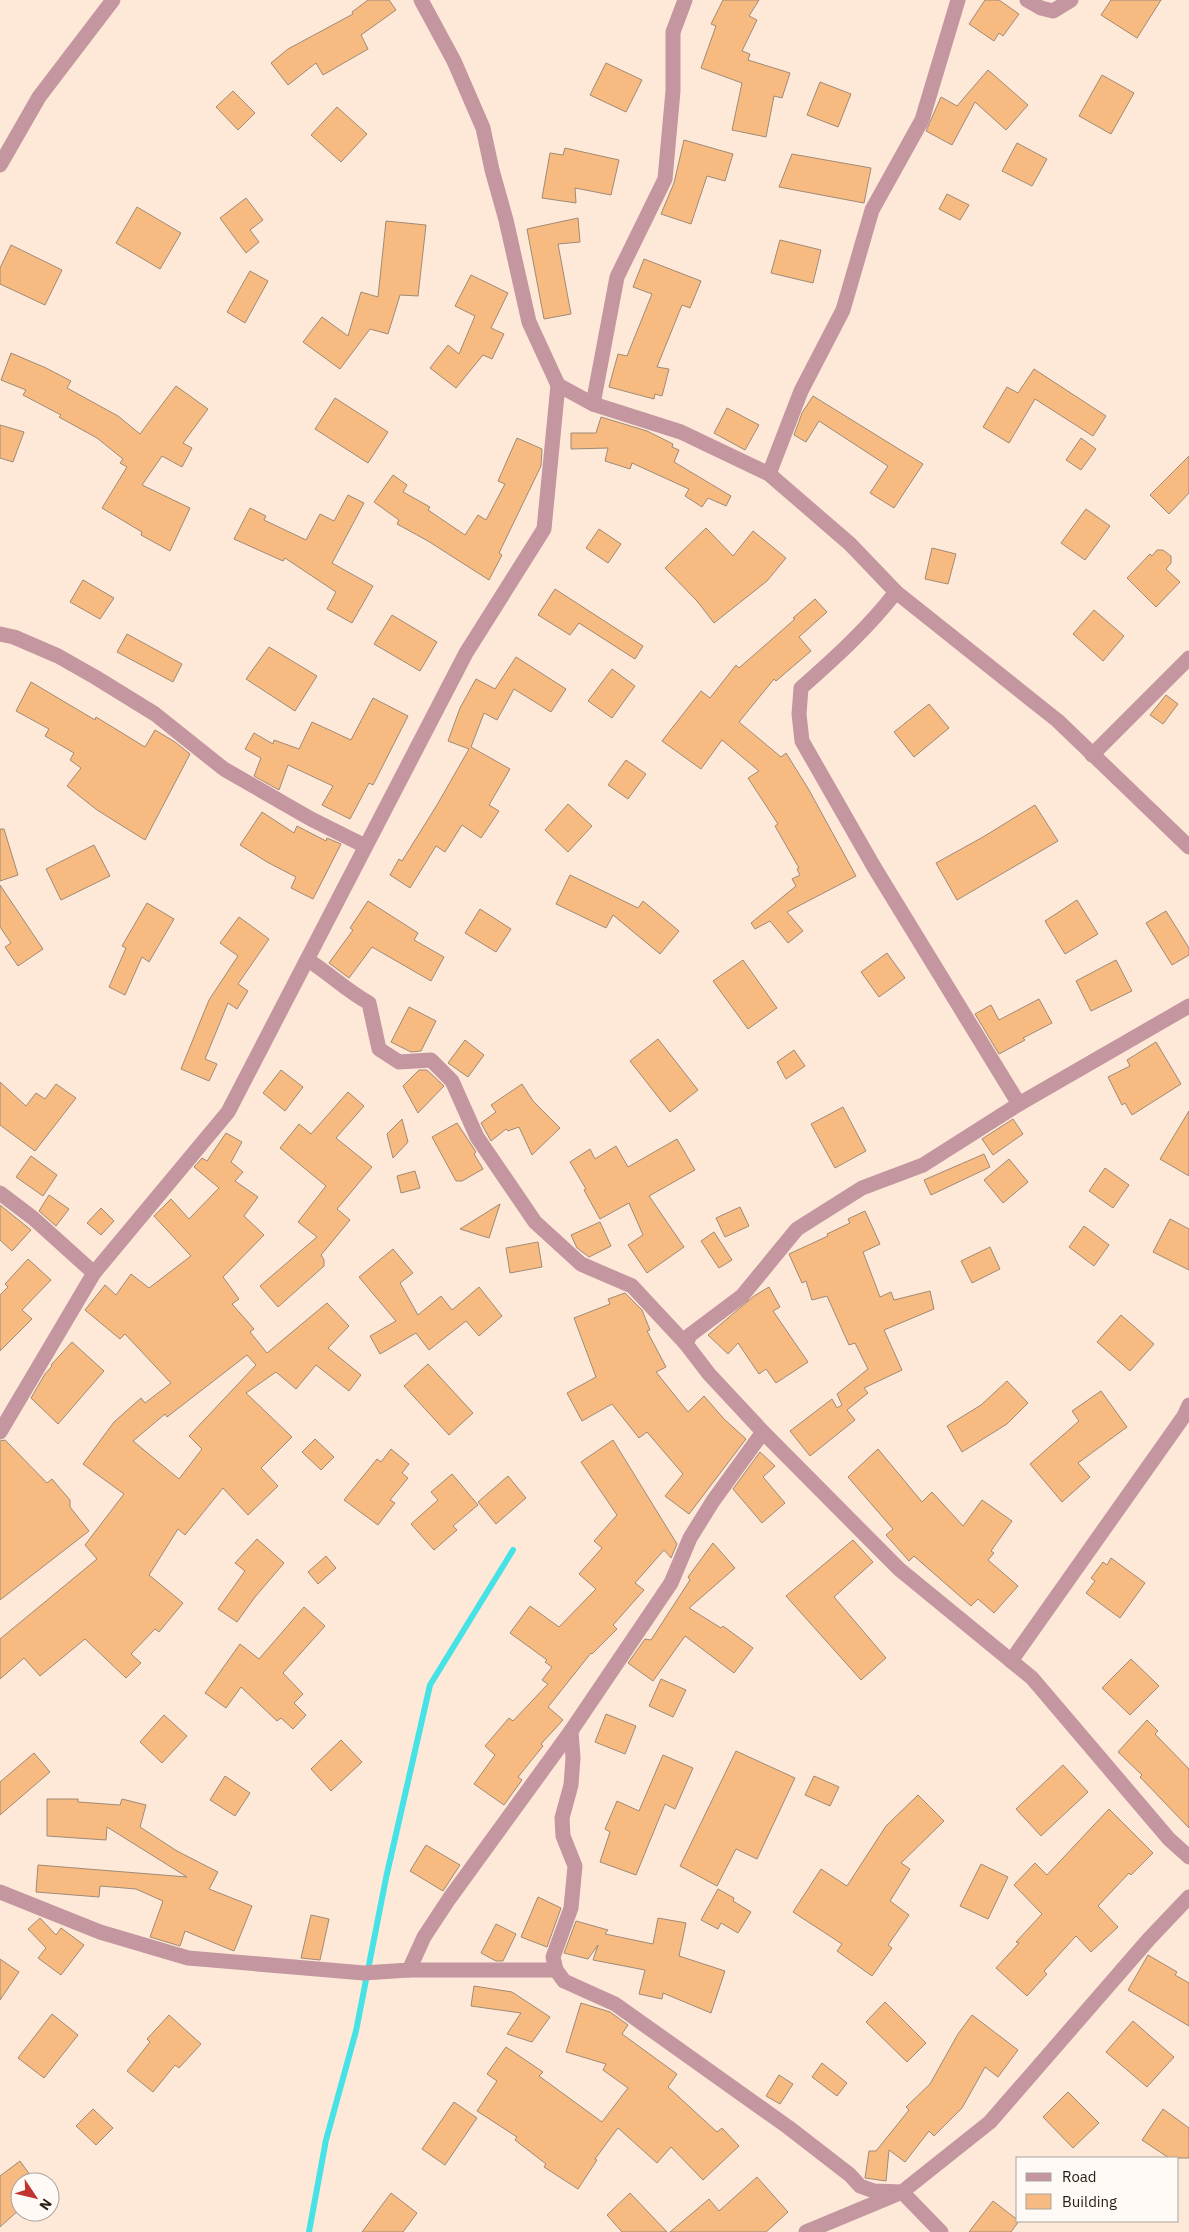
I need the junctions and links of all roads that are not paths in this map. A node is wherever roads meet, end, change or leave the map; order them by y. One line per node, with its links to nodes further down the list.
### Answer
1 (113, 0): 7 (street)
2 (421, 0): 8 (street)
3 (685, 0): 9 (street)
4 (958, 0): 10 (street)
5 (1027, 0): 6 (street)
6 (1071, 0)
7 (0, 166)
8 (558, 385): 9 (street); 15 (street)
9 (593, 404): 10 (street)
10 (769, 474): 11 (street)
11 (896, 592): 14 (street); 19 (street)
12 (0, 634): 15 (street)
13 (1189, 658): 14 (street)
14 (1092, 755): 16 (street)
15 (365, 846): 17 (street)
16 (1189, 847)
17 (308, 960): 21 (street); 22 (street)
18 (1189, 1006): 19 (street)
19 (1019, 1104): 22 (street)
20 (0, 1194): 21 (street)
21 (94, 1273): 24 (street)
22 (686, 1344): 25 (street)
23 (1189, 1405): 26 (street)
24 (0, 1432)
25 (763, 1432): 26 (street); 27 (street)
26 (1011, 1661): 28 (street)
27 (571, 1731): 31 (street); 32 (street)
28 (1189, 1857)
29 (0, 1892): 31 (street)
30 (1189, 1898): 33 (street)
31 (409, 1970): 32 (street)
32 (556, 1970): 33 (street)
33 (902, 2192): 34 (street); 35 (street)
34 (806, 2232)
35 (941, 2232)

